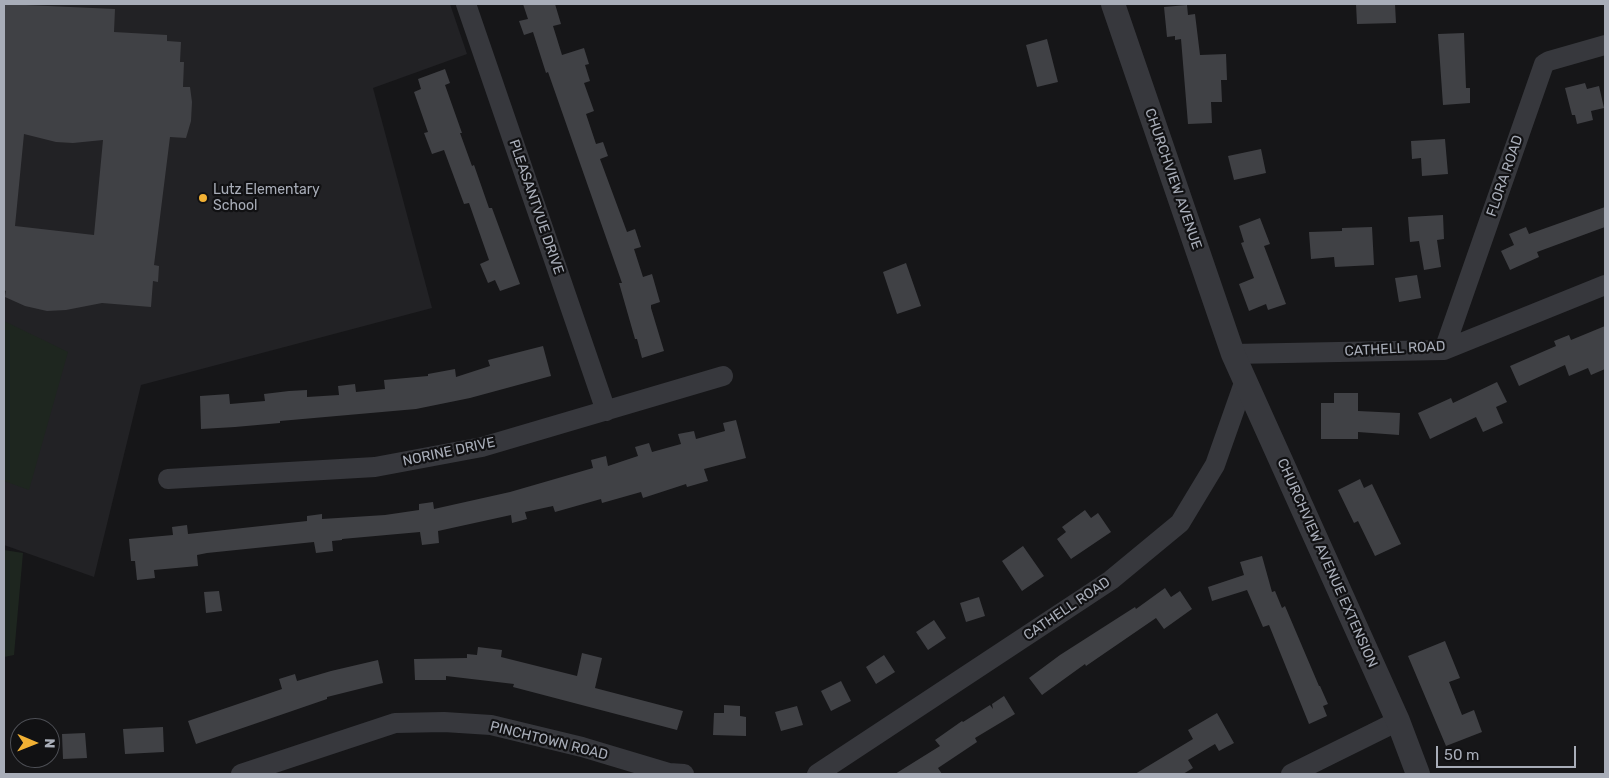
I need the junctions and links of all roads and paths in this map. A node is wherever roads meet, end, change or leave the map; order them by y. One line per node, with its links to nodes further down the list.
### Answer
1 (466, 4): 9 (street, PLEASANTVUE DRIVE)
2 (1113, 4): 6 (street, CHURCHVIEW AVENUE)
3 (1605, 45): 5 (street, FLORA ROAD)
4 (1605, 285): 5 (street, CATHELL ROAD)
5 (1444, 350): 6 (street, CATHELL ROAD)
6 (1233, 354): 8 (street, CHURCHVIEW AVENUE EXTENSION)
7 (722, 376): 9 (street, NORINE DRIVE)
8 (1245, 380): 11 (street, CHURCHVIEW AVENUE EXTENSION); 14 (street, CATHELL ROAD)
9 (606, 411): 10 (street, NORINE DRIVE)
10 (168, 479)
11 (1398, 720): 15 (street); 16 (street, CHURCHVIEW AVENUE EXTENSION)
12 (241, 774): 13 (street, PINCHTOWN ROAD)
13 (684, 774)
14 (815, 774)
15 (1291, 774)
16 (1418, 774)

